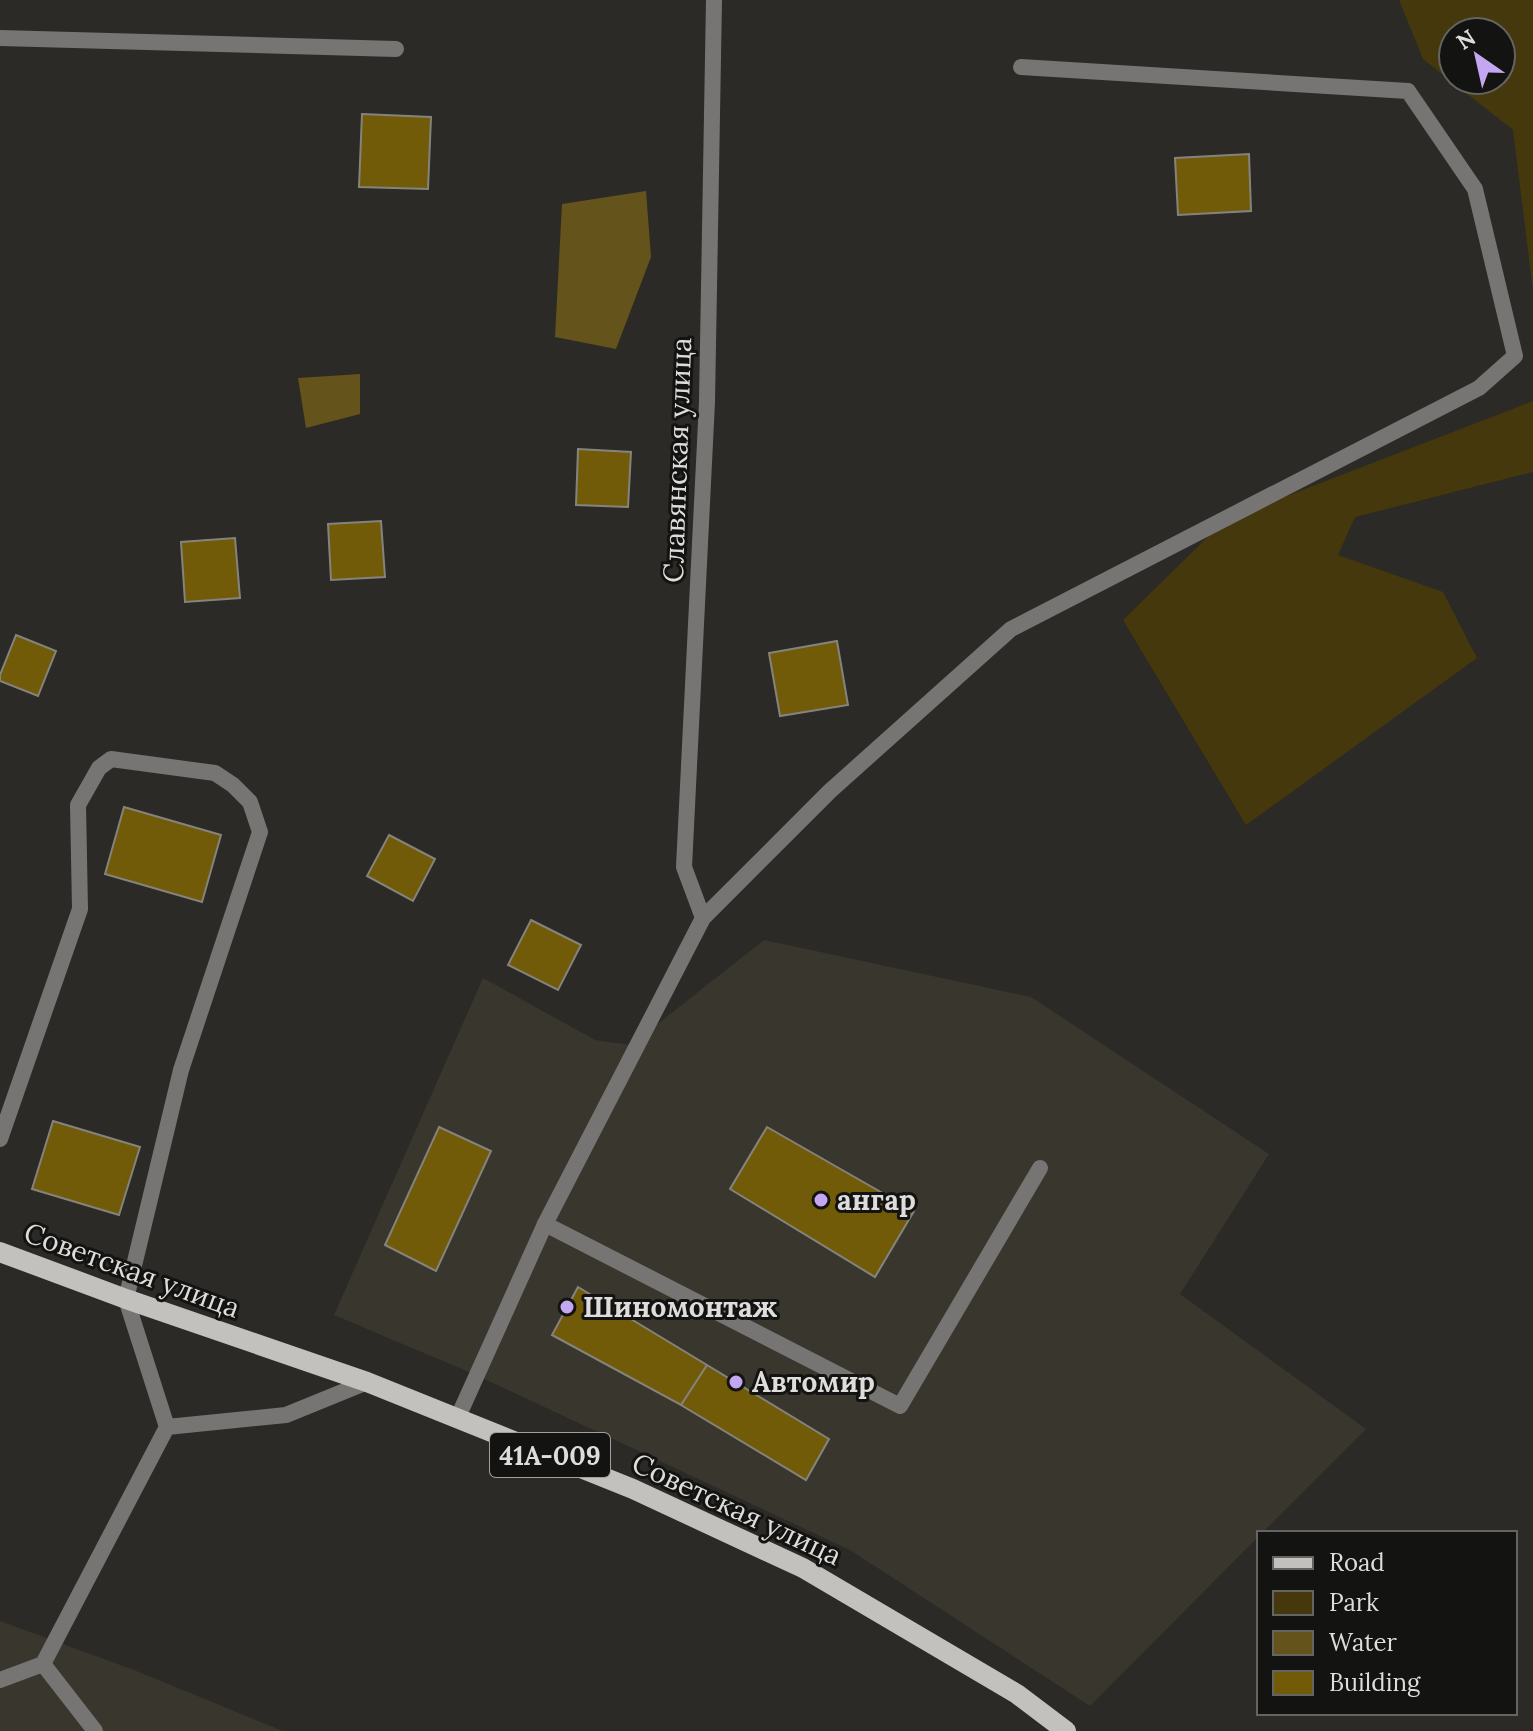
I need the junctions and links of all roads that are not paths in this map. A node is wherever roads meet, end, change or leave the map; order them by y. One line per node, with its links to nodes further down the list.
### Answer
1 (714, 0): 5 (street, Славянская улица)
2 (0, 38): 3 (street)
3 (396, 49)
4 (1021, 67): 5 (street)
5 (703, 918): 8 (street)
6 (0, 1139): 10 (street)
7 (1040, 1168): 8 (street)
8 (545, 1224): 12 (street)
9 (0, 1252): 10 (main road, Советская улица / 41А-009)
10 (126, 1299): 11 (main road, Советская улица / 41А-009); 13 (street)
11 (367, 1382): 12 (main road, Советская улица / 41А-009); 13 (street)
12 (458, 1417): 17 (main road, Советская улица / 41А-009)
13 (167, 1427): 14 (street)
14 (43, 1664): 15 (street); 16 (street)
15 (0, 1680)
16 (95, 1731)
17 (1066, 1731)

